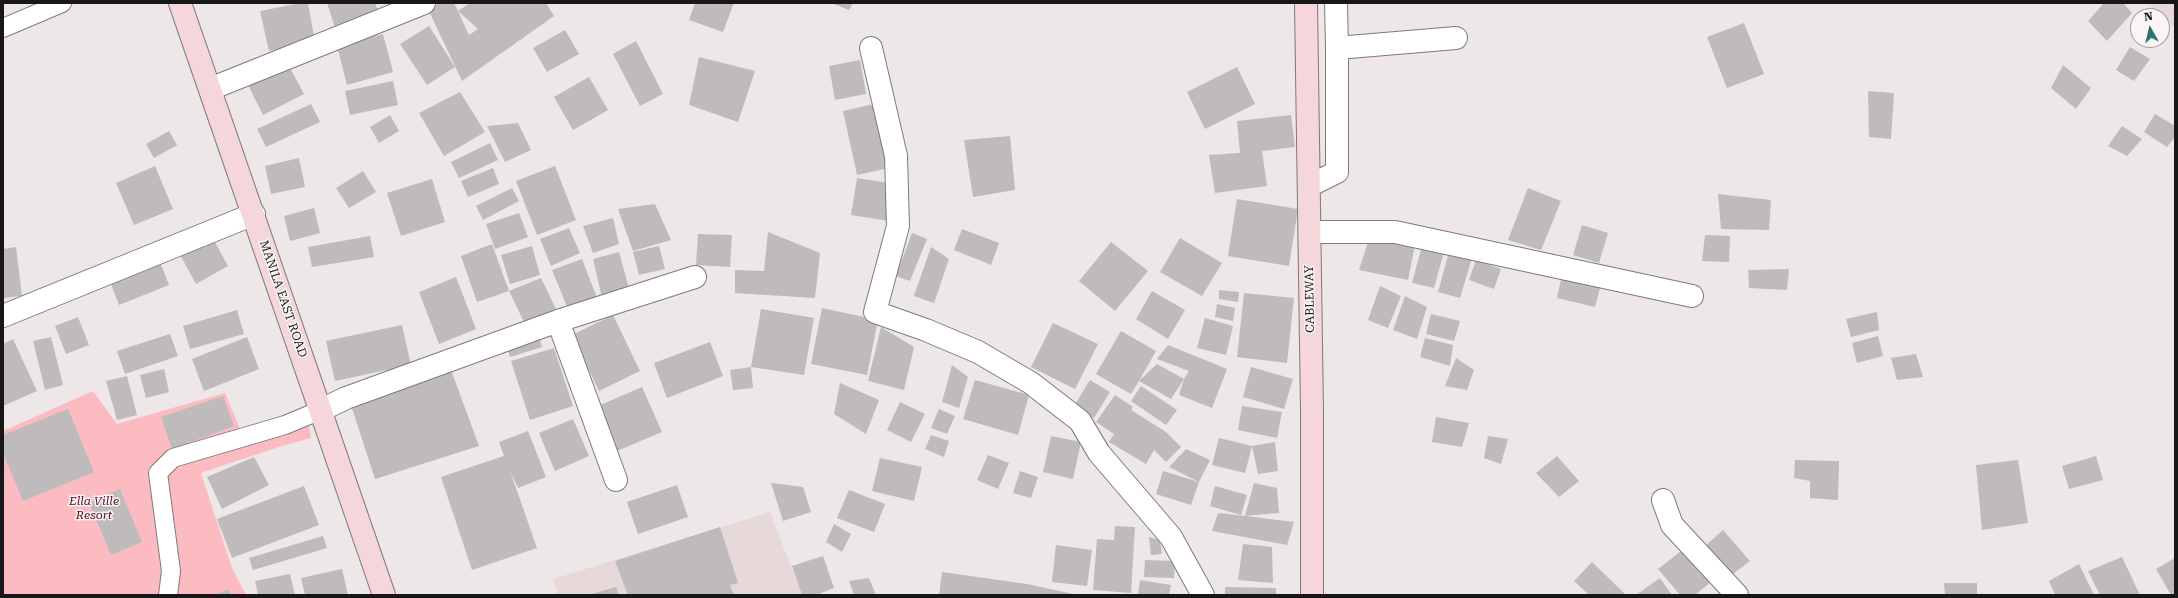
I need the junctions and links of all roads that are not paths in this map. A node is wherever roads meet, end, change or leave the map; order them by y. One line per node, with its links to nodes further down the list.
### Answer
1 (62, 3): 6 (lane)
2 (180, 3): 10 (main road, MANILA EAST ROAD)
3 (424, 3): 10 (street)
4 (1306, 3): 11 (main road, CABLEWAY)
5 (1336, 3): 9 (street)
6 (3, 28)
7 (1456, 38): 9 (street)
8 (871, 48): 23 (street)
9 (1337, 48): 11 (street)
10 (210, 89): 12 (main road, MANILA EAST ROAD)
11 (1309, 186): 13 (main road, CABLEWAY)
12 (254, 214): 16 (street); 18 (main road, MANILA EAST ROAD)
13 (1310, 232): 15 (street); 24 (main road, CABLEWAY)
14 (695, 277): 17 (street)
15 (1692, 296)
16 (3, 316)
17 (558, 321): 18 (street); 19 (street)
18 (321, 410): 21 (lane); 22 (main road, MANILA EAST ROAD)
19 (616, 480)
20 (1663, 500): 25 (street)
21 (168, 595)
22 (384, 595)
23 (1203, 595)
24 (1312, 595)
25 (1737, 595)

